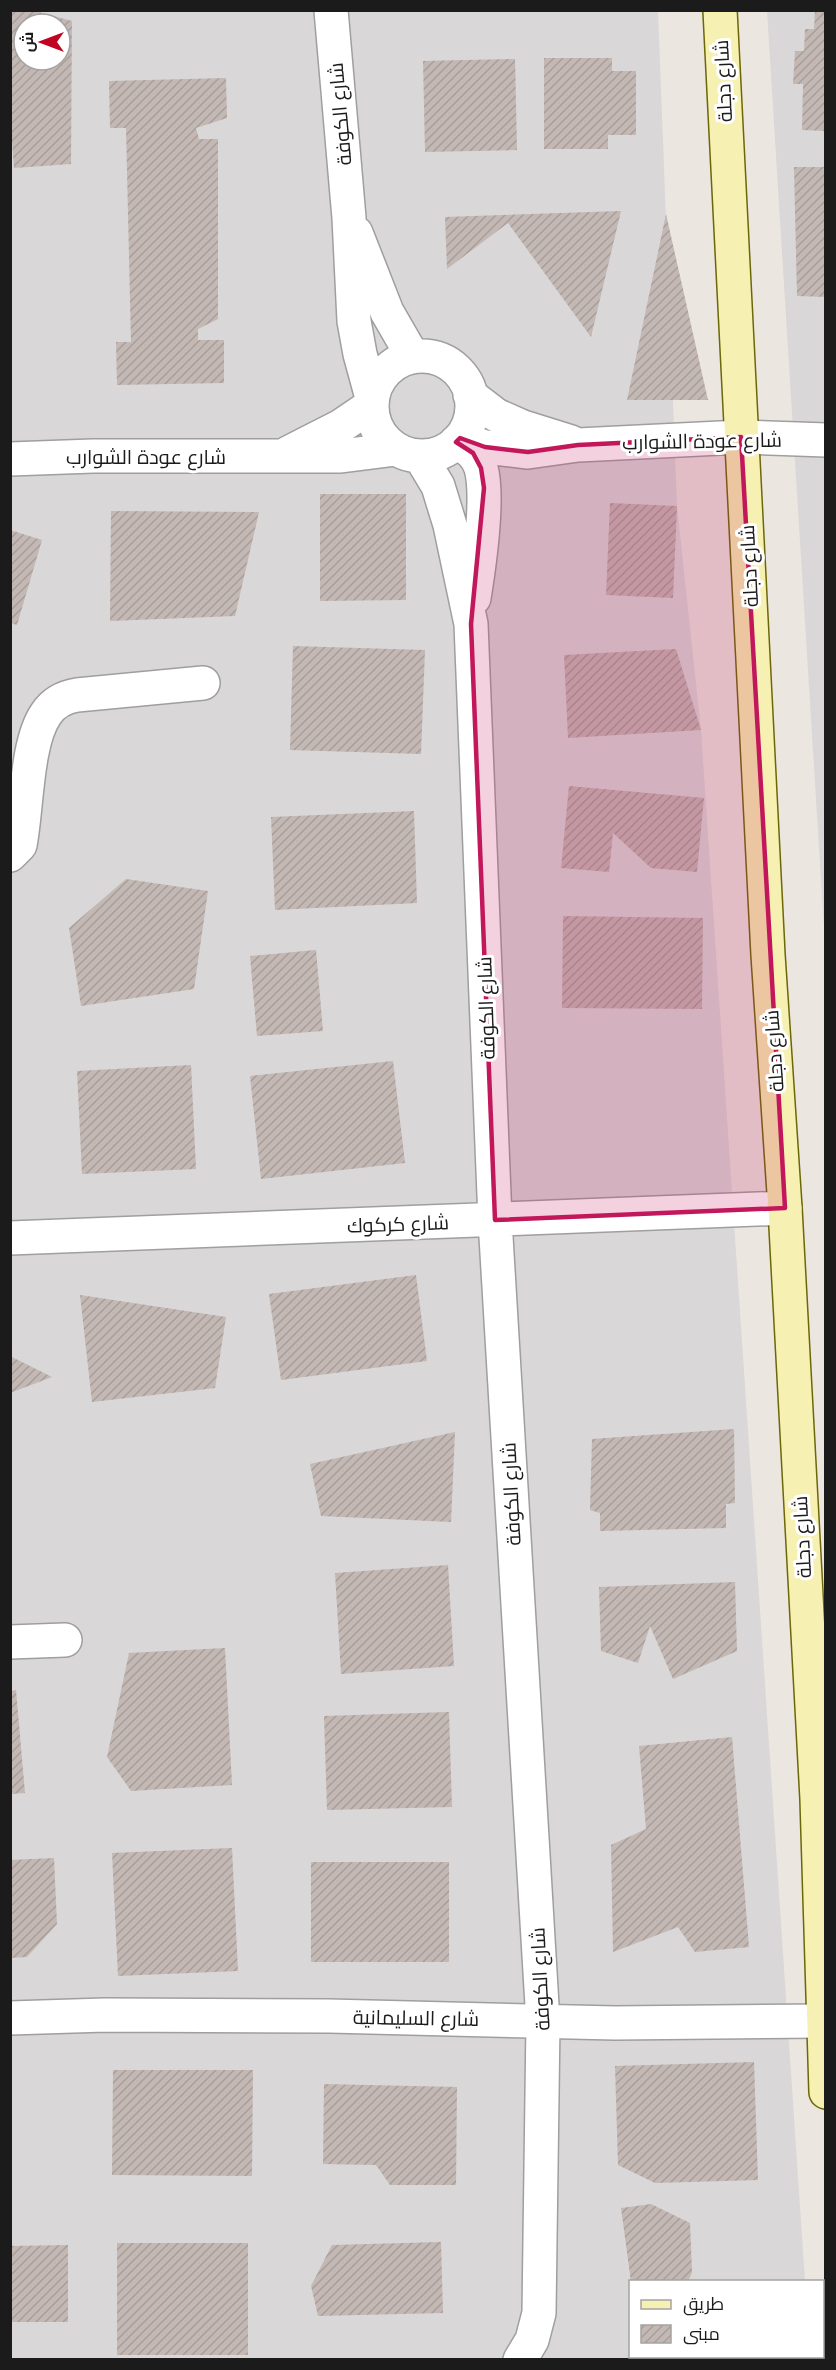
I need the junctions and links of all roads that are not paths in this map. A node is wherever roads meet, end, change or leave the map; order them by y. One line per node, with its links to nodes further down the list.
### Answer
1 (331, 10): 3 (street, شارع الكوفة)
2 (720, 10): 7 (street, شارع دجلة)
3 (349, 218): 4 (street, شارع الكوفة); 6 (street, شارع الكوفة)
4 (413, 357): 5 (street); 6 (street)
5 (470, 395): 8 (street); 10 (street, شارع عودة الشوارب)
6 (372, 401): 11 (street); 12 (street, شارع عودة الشوارب)
7 (741, 438): 9 (street, شارع عودة الشوارب); 10 (street, شارع عودة الشوارب); 17 (street, شارع دجلة)
8 (458, 440): 10 (street, شارع عودة الشوارب); 11 (street); 14 (street, شارع الكوفة)
9 (825, 440)
10 (578, 445)
11 (408, 453): 12 (street, شارع عودة الشوارب); 14 (street, شارع الكوفة)
12 (281, 456): 13 (street, شارع عودة الشوارب)
13 (10, 459)
14 (471, 624): 18 (street, شارع الكوفة)
15 (204, 683): 16 (street)
16 (10, 855)
17 (785, 1208): 18 (street, شارع كركوك); 22 (street, شارع دجلة)
18 (495, 1220): 19 (street, شارع كركوك); 25 (street, شارع الكوفة)
19 (10, 1238)
20 (65, 1640): 21 (street)
21 (10, 1642)
22 (821, 1798): 24 (street, شارع دجلة)
23 (10, 2018): 25 (street, شارع السليمانية)
24 (822, 2021): 25 (street, شارع السليمانية); 26 (street, شارع دجلة)
25 (543, 2022): 27 (street, شارع الكوفة)
26 (825, 2092)
27 (520, 2360)

